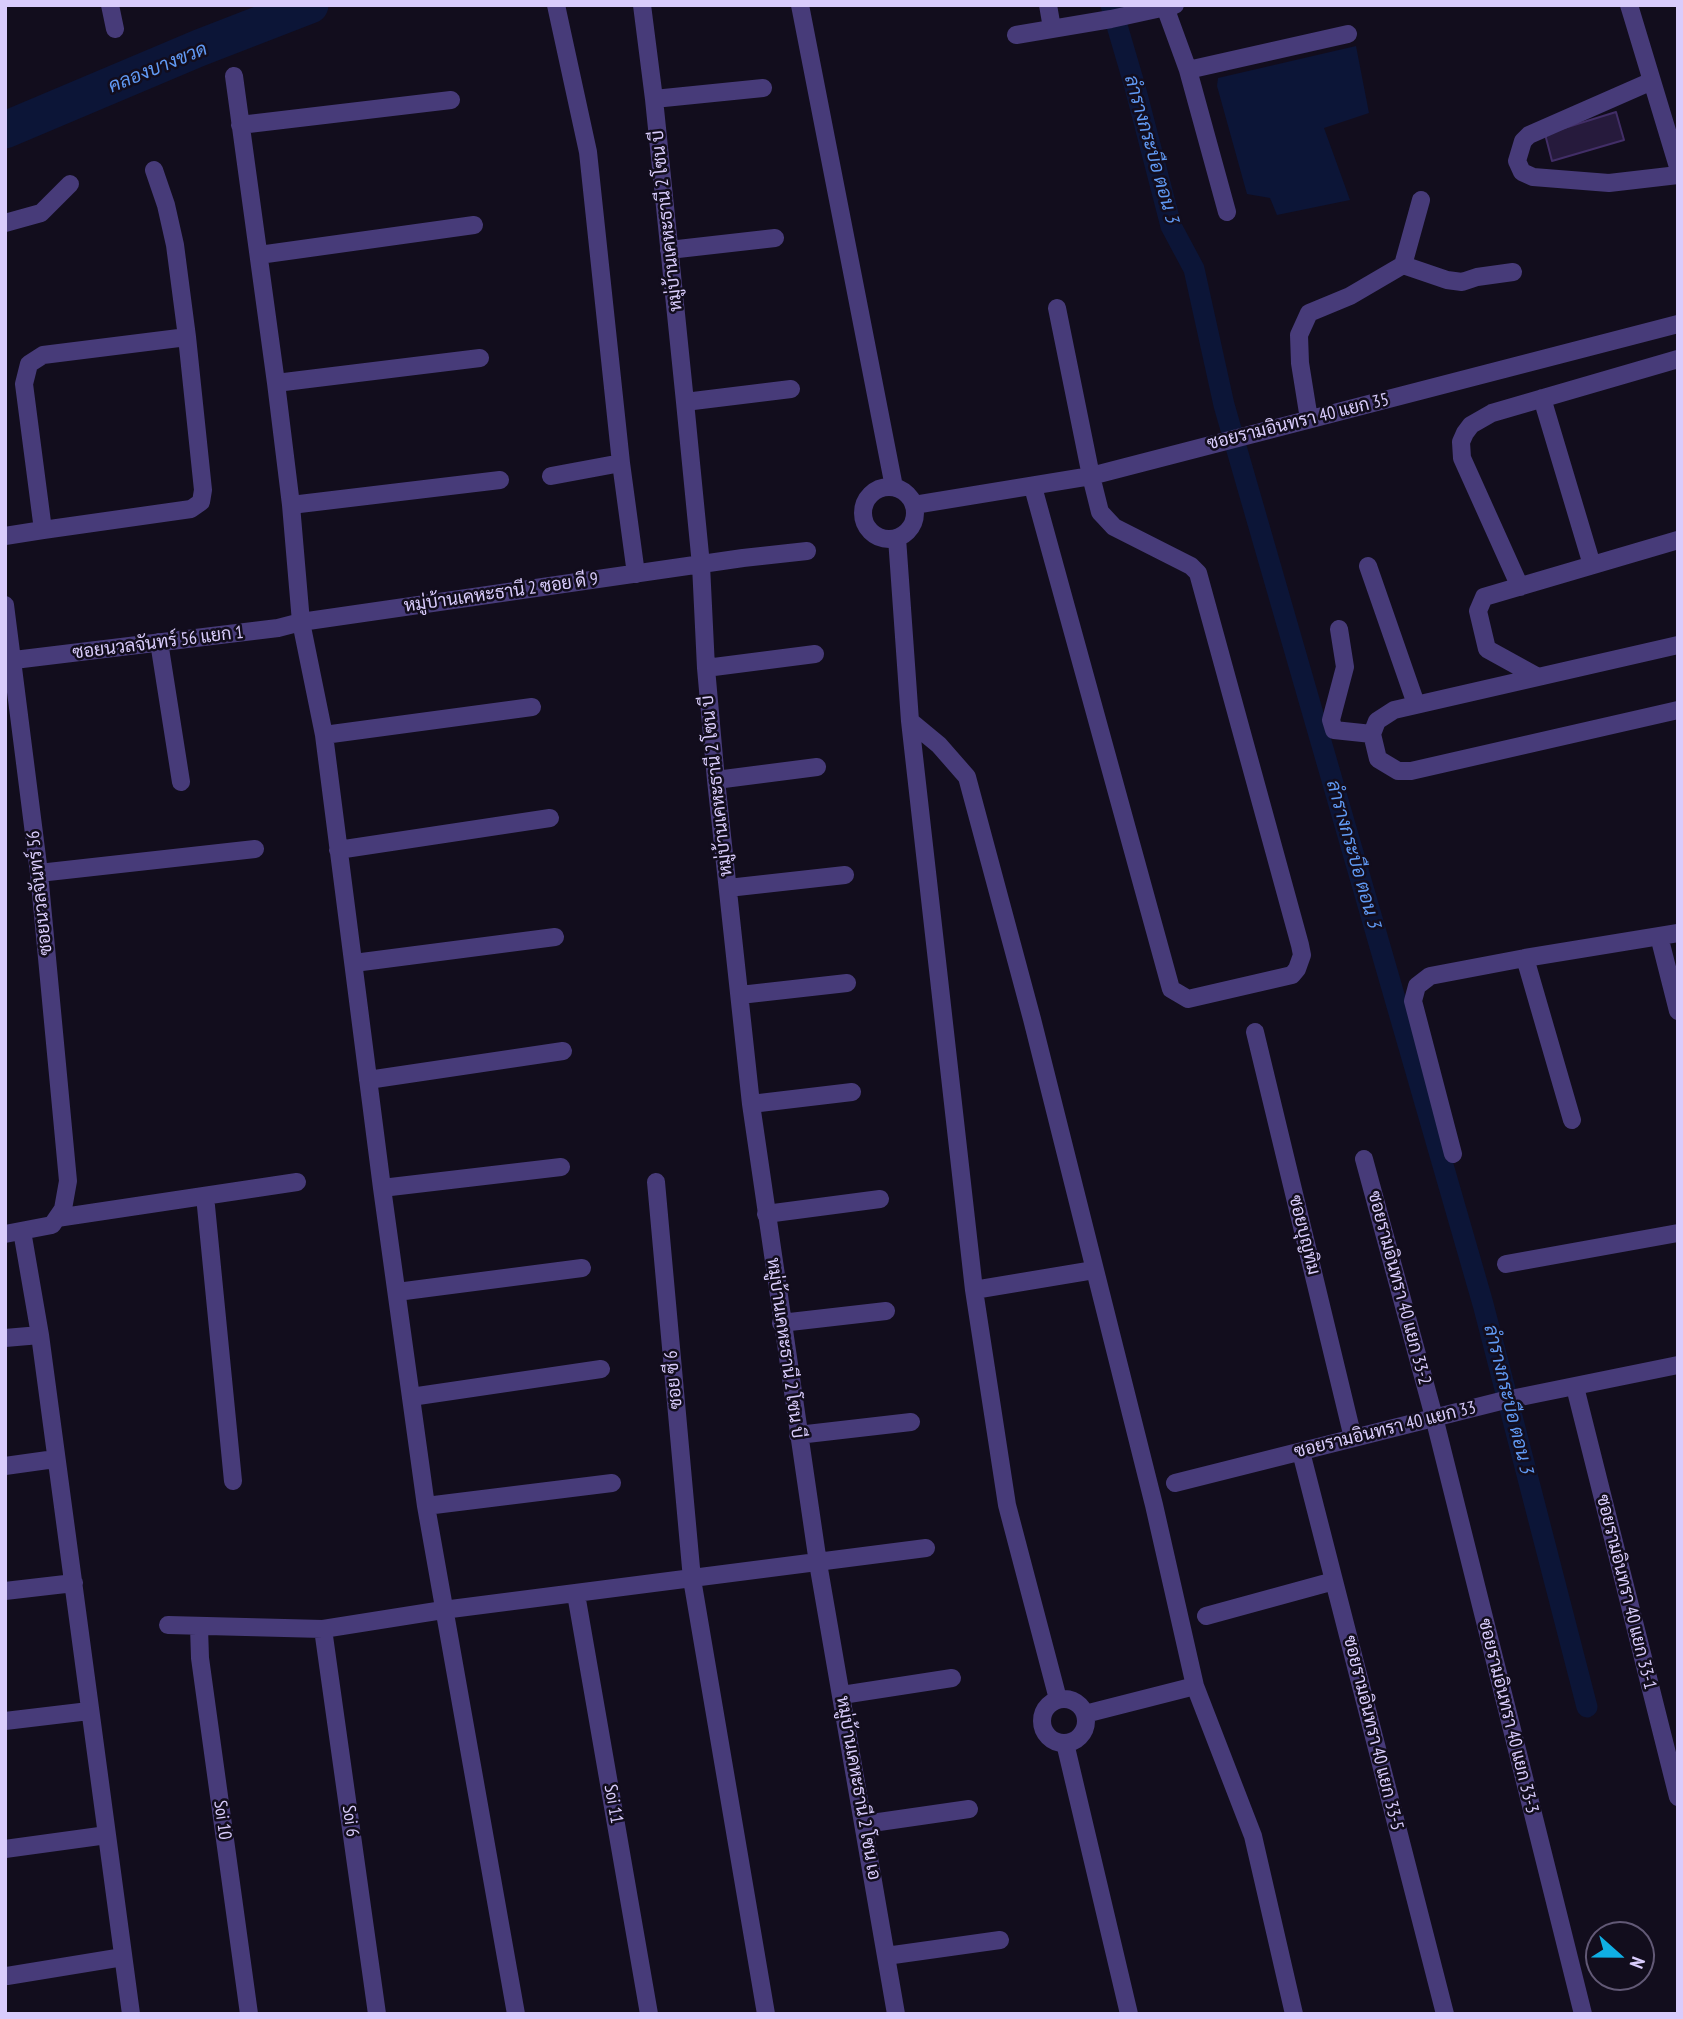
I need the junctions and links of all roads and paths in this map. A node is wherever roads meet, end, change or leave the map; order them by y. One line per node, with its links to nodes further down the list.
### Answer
1 (110, 5): 9 (street)
2 (556, 5): 43 (street)
3 (642, 5): 16 (street, หมู่บ้านเคหะธานี 2 โซน บี)
4 (800, 5): 47 (street)
5 (1048, 5): 8 (street)
6 (1629, 5): 14 (street)
7 (1170, 6): 8 (street); 12 (street)
8 (1052, 27): 11 (street)
9 (115, 29)
10 (1348, 34): 12 (street)
11 (1016, 35)
12 (1188, 70): 25 (street)
13 (234, 76): 18 (street)
14 (1652, 81): 19 (street); 22 (street)
15 (763, 88): 16 (street)
16 (654, 99): 29 (street, หมู่บ้านเคหะธานี 2 โซน บี)
17 (451, 100): 18 (street)
18 (240, 125): 30 (street)
19 (1673, 135): 20 (street)
20 (1678, 167)
21 (154, 170): 35 (street)
22 (1678, 175)
23 (70, 184): 26 (street)
24 (1421, 200): 31 (street)
25 (1227, 212)
26 (5, 223)
27 (474, 225): 30 (street)
28 (775, 238): 29 (street)
29 (669, 250): 41 (street, หมู่บ้านเคหะธานี 2 โซน บี)
30 (259, 255): 38 (street)
31 (1404, 265): 32 (street); 42 (street)
32 (1513, 272)
33 (1057, 308): 45 (street)
34 (1678, 324): 42 (street, ซอยรามอินทรา 40 แยก 35)
35 (187, 337): 51 (street); 51 (street)
36 (480, 358): 38 (street)
37 (1678, 359): 40 (street)
38 (276, 383): 49 (street)
39 (792, 389): 41 (street)
40 (1542, 398): 57 (street); 60 (street)
41 (685, 402): 56 (street, หมู่บ้านเคหะธานี 2 โซน บี)
42 (1309, 419): 45 (street, ซอยรามอินทรา 40 แยก 35)
43 (621, 463): 44 (street); 59 (street)
44 (551, 476)
45 (1091, 476): 48 (street, ซอยรามอินทรา 40 แยก 35); 48 (street)
46 (500, 480): 49 (street)
47 (894, 487): 50 (street); 53 (street)
48 (1033, 487): 50 (street, ซอยรามอินทรา 40 แยก 35)
49 (291, 505): 62 (street)
50 (914, 505): 53 (street)
51 (43, 530): 52 (street)
52 (5, 536)
53 (897, 538): 74 (street)
54 (1678, 540): 57 (street)
55 (807, 551): 56 (street, หมู่บ้านเคหะธานี 2 ซอย ดี 9)
56 (701, 565): 59 (street, หมู่บ้านเคหะธานี 2 ซอย ดี 9); 68 (street, หมู่บ้านเคหะธานี 2 โซน บี)
57 (1592, 565): 60 (street)
58 (1368, 566): 71 (street)
59 (636, 574): 62 (street, หมู่บ้านเคหะธานี 2 ซอย ดี 9)
60 (1520, 587): 69 (street)
61 (5, 605): 67 (street, ซอยนวลจันทร์ 56)
62 (301, 622): 64 (street, ซอยนวลจันทร์ 56 แยก 1); 76 (street)
63 (1339, 629): 75 (street)
64 (159, 642): 67 (street, ซอยนวลจันทร์ 56 แยก 1); 79 (street)
65 (1678, 645): 69 (street)
66 (815, 654): 68 (street)
67 (14, 660): 70 (street, ซอยนวลจันทร์ 56)
68 (706, 668): 78 (street, หมู่บ้านเคหะธานี 2 โซน บี)
69 (1536, 676): 71 (street)
70 (11, 689): 83 (street, ซอยนวลจันทร์ 56)
71 (1416, 704): 75 (street)
72 (532, 706): 76 (street)
73 (1678, 710): 75 (street)
74 (911, 721): 114 (street); 115 (street)
75 (1372, 734)
76 (324, 735): 82 (street)
77 (817, 767): 78 (street)
78 (716, 780): 85 (street, หมู่บ้านเคหะธานี 2 โซน บี)
79 (181, 782)
80 (550, 818): 82 (street)
81 (255, 849): 83 (street)
82 (338, 850): 90 (street)
83 (39, 873): 109 (street, ซอยนวลจันทร์ 56)
84 (845, 876): 85 (street)
85 (728, 888): 92 (street, หมู่บ้านเคหะธานี 2 โซน บี)
86 (1678, 933): 87 (street)
87 (1659, 936): 89 (street); 93 (street)
88 (555, 937): 90 (street)
89 (1525, 958): 99 (street); 100 (street)
90 (354, 963): 96 (street)
91 (846, 983): 92 (street)
92 (740, 995): 98 (street, หมู่บ้านเคหะธานี 2 โซน บี)
93 (1678, 1011)
94 (1255, 1032): 128 (street, ซอยบุญทิม)
95 (563, 1051): 96 (street)
96 (368, 1080): 105 (street)
97 (852, 1092): 98 (street)
98 (751, 1104): 108 (street, หมู่บ้านเคหะธานี 2 โซน บี)
99 (1572, 1120)
100 (1453, 1154)
101 (1364, 1159): 125 (street, ซอยรามอินทรา 40 แยก 33-2)
102 (561, 1167): 105 (street)
103 (656, 1181): 138 (street, ซอย ซี 6)
104 (297, 1182): 106 (street)
105 (382, 1188): 116 (street)
106 (205, 1196): 109 (street); 132 (street)
107 (880, 1199): 108 (street)
108 (766, 1214): 118 (street, หมู่บ้านเคหะธานี 2 โซน บี)
109 (57, 1218): 110 (street)
110 (14, 1233): 119 (street)
111 (1678, 1233): 112 (street)
112 (1506, 1264)
113 (582, 1268): 116 (street)
114 (1094, 1270): 115 (street); 149 (street)
115 (974, 1290): 151 (street)
116 (397, 1292): 124 (street)
117 (886, 1311): 118 (street)
118 (781, 1323): 127 (street, หมู่บ้านเคหะธานี 2 โซน บี)
119 (40, 1335): 120 (street); 130 (street)
120 (5, 1338)
121 (1678, 1365): 123 (street, ซอยรามอินทรา 40 แยก 33)
122 (601, 1369): 124 (street)
123 (1575, 1387): 125 (street, ซอยรามอินทรา 40 แยก 33); 156 (street, ซอยรามอินทรา 40 แยก 33-1)
124 (411, 1397): 135 (street)
125 (1434, 1417): 128 (street, ซอยรามอินทรา 40 แยก 33); 175 (street, ซอยรามอินทรา 40 แยก 33-3)
126 (911, 1422): 127 (street)
127 (798, 1435): 137 (street, หมู่บ้านเคหะธานี 2 โซน บี)
128 (1353, 1438): 129 (street, ซอยรามอินทรา 40 แยก 33)
129 (1301, 1452): 134 (street, ซอยรามอินทรา 40 แยก 33); 139 (street, ซอยรามอินทรา 40 แยก 33-5)
130 (55, 1460): 131 (street); 140 (street)
131 (5, 1466)
132 (233, 1481)
133 (612, 1483): 135 (street)
134 (1175, 1483)
135 (426, 1506): 143 (street)
136 (926, 1548): 137 (street)
137 (818, 1563): 138 (street); 150 (street, หมู่บ้านเคหะธานี 2 โซน เอ)
138 (692, 1579): 142 (street); 170 (street, ซอย ซี 6)
139 (1334, 1581): 144 (street); 174 (street, ซอยรามอินทรา 40 แยก 33-5)
140 (74, 1583): 141 (street); 152 (street)
141 (5, 1591)
142 (576, 1594): 143 (street); 169 (street, Soi 11)
143 (443, 1610): 147 (street); 168 (street)
144 (1206, 1616)
145 (168, 1625): 146 (street)
146 (200, 1627): 147 (street); 166 (street, Soi 10)
147 (323, 1629): 167 (street, Soi 6)
148 (952, 1678): 150 (street)
149 (1195, 1686): 153 (street); 173 (street)
150 (842, 1695): 158 (street, หมู่บ้านเคหะธานี 2 โซน เอ)
151 (1058, 1699): 153 (street); 155 (street)
152 (89, 1711): 154 (street); 159 (street)
153 (1085, 1714): 155 (street)
154 (5, 1721)
155 (1065, 1743): 172 (street)
156 (1678, 1797)
157 (969, 1809): 158 (street)
158 (865, 1824): 162 (street, หมู่บ้านเคหะธานี 2 โซน เอ)
159 (107, 1835): 160 (street); 163 (street)
160 (5, 1849)
161 (1000, 1940): 162 (street)
162 (886, 1956): 171 (street, หมู่บ้านเคหะธานี 2 โซน เอ)
163 (123, 1957): 164 (street); 165 (street)
164 (7, 1976)
165 (131, 2014)
166 (249, 2014)
167 (377, 2014)
168 (516, 2014)
169 (649, 2014)
170 (766, 2014)
171 (896, 2014)
172 (1129, 2014)
173 (1294, 2014)
174 (1445, 2014)
175 (1583, 2014)

